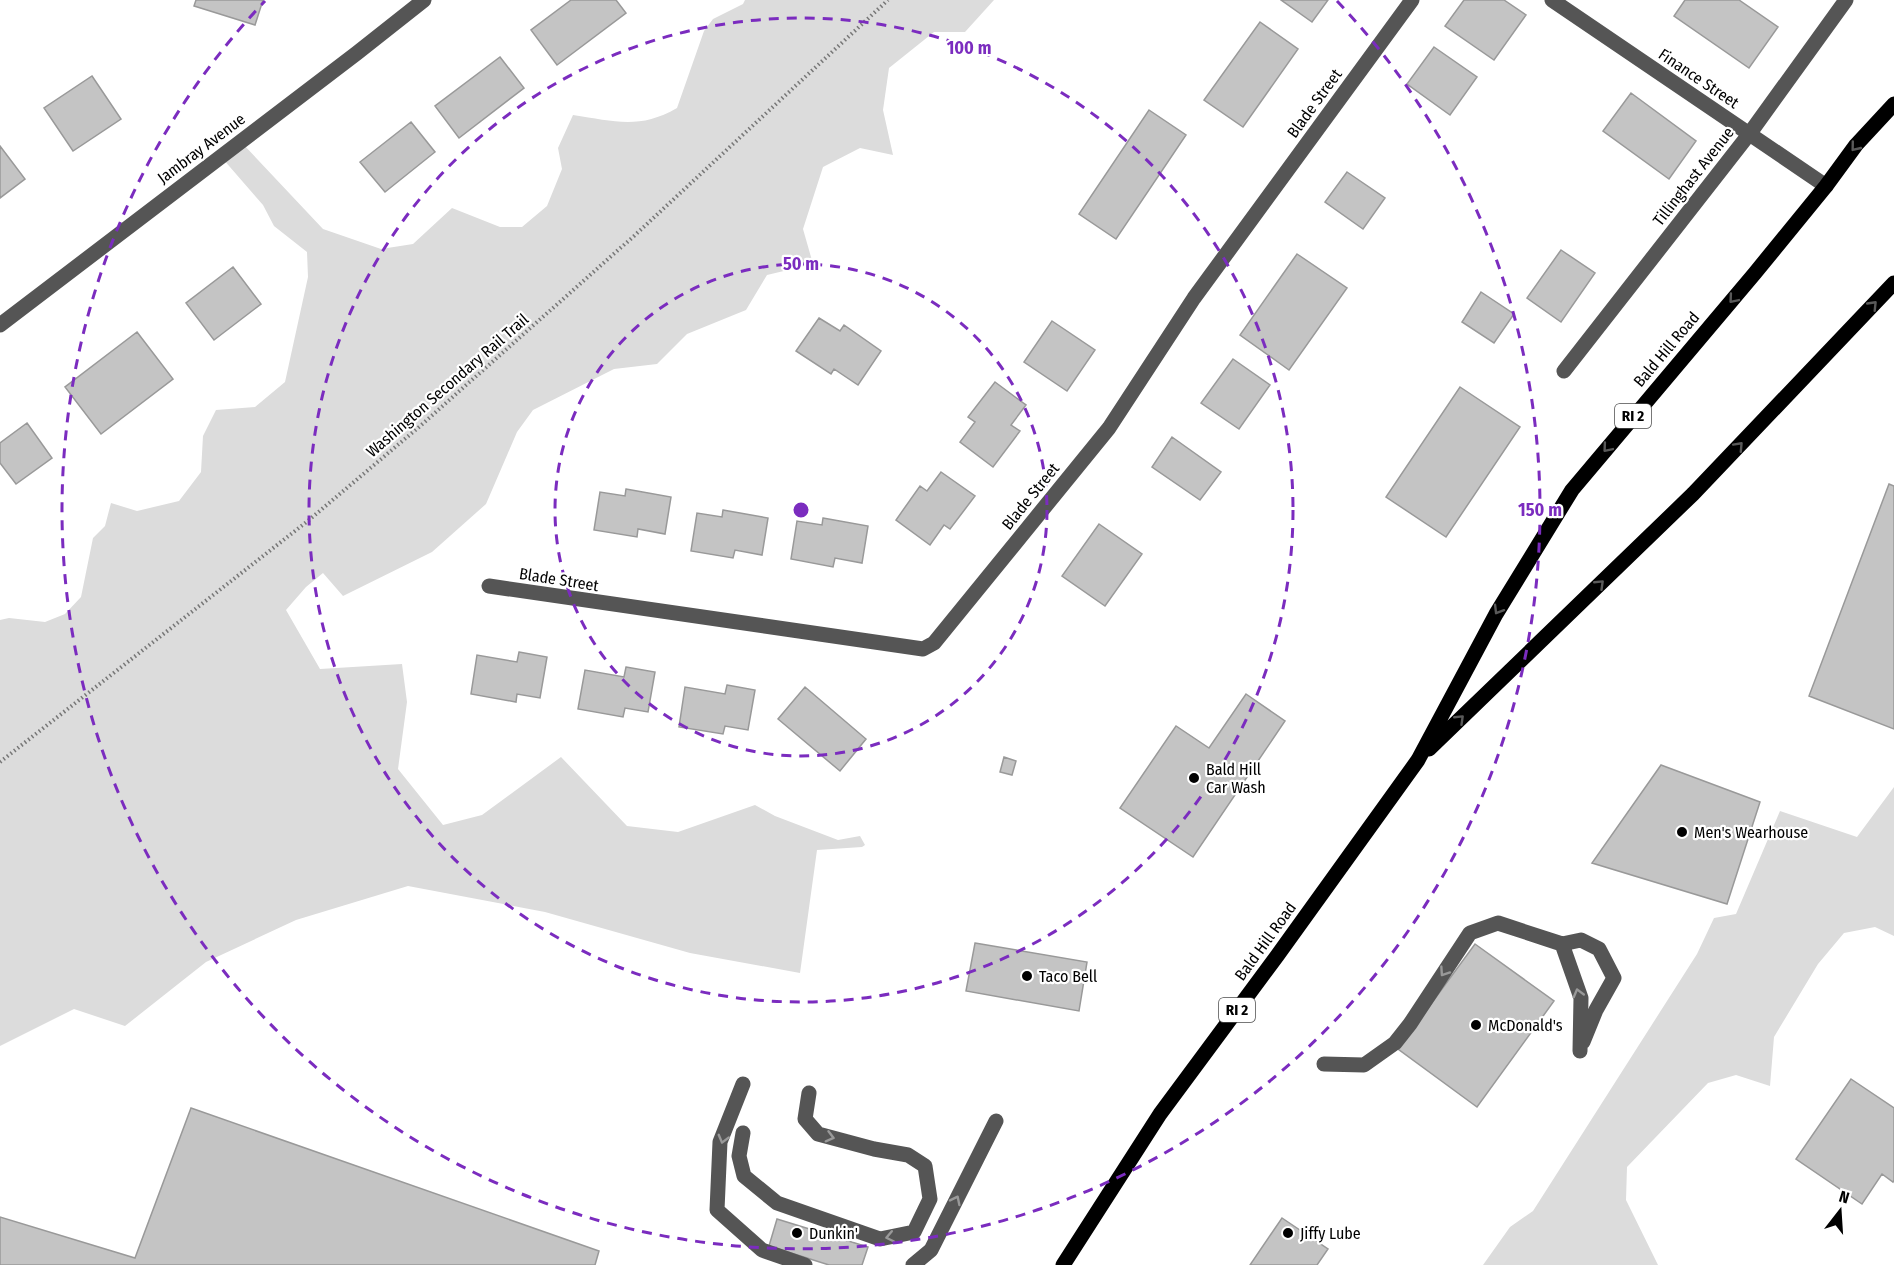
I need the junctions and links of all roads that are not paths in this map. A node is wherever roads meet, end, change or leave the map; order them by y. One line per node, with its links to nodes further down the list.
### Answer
1 (424, 0): 9 (street, Jambray Avenue)
2 (1412, 0): 11 (street, Blade Street)
3 (1552, 0): 6 (street, Finance Street)
4 (1846, 0): 6 (street, Tillinghast Avenue)
5 (1894, 104): 7 (main road, Bald Hill Road / RI 2, one-way to 7)
6 (1750, 133): 7 (street, Finance Street); 10 (street, Tillinghast Avenue)
7 (1826, 186): 12 (main road, Bald Hill Road / RI 2, one-way to 12)
8 (1894, 283): 12 (main road, Bald Hill Road / RI 2, one-way to 8)
9 (0, 325)
10 (1564, 372)
11 (489, 586)
12 (1418, 760): 21 (main road, Bald Hill Road / RI 2)
13 (1562, 944): 13 (street, one-way to 13); 14 (street, one-way to 14)
14 (1324, 1064)
15 (743, 1084): 19 (street, one-way to 19)
16 (809, 1093): 18 (street, one-way to 18)
17 (996, 1121): 20 (street, one-way to 17)
18 (743, 1133)
19 (805, 1265)
20 (913, 1265)
21 (1063, 1265)

